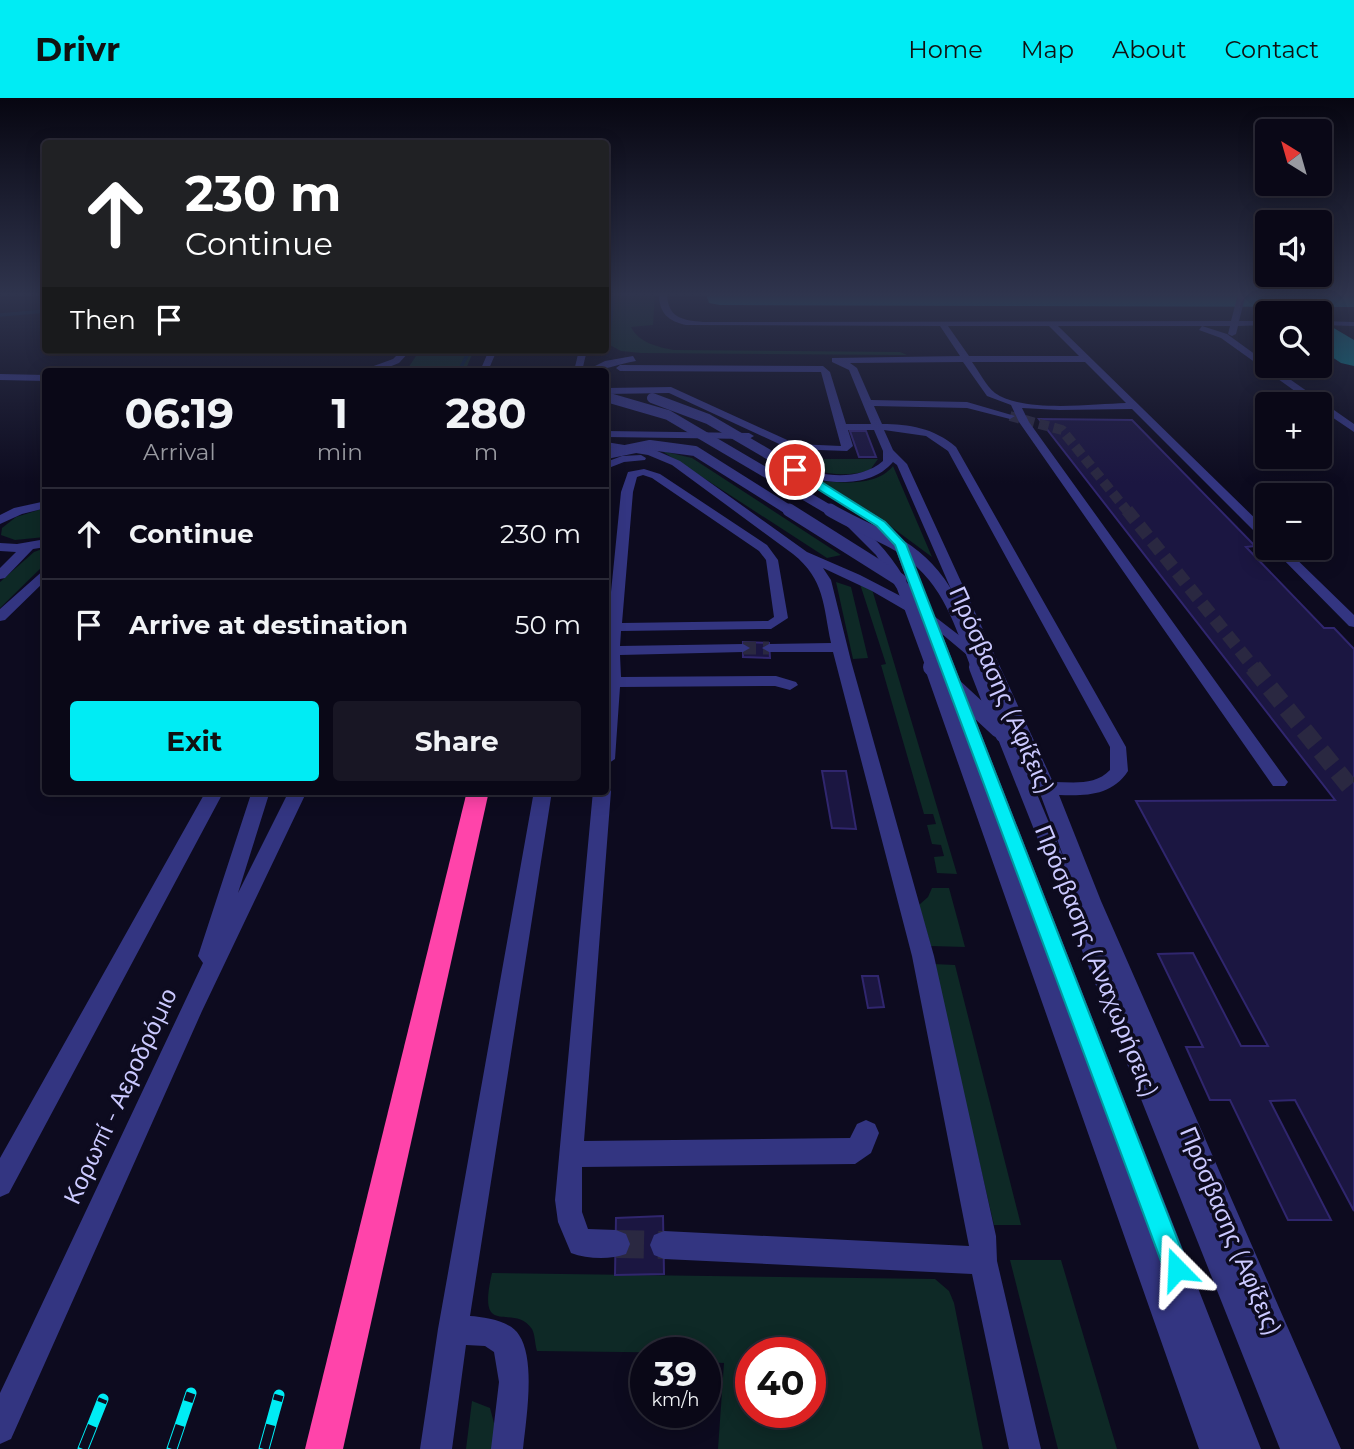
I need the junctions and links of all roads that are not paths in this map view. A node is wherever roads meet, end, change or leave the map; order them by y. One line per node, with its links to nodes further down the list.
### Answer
1 (637, 357): 3 (street)
2 (1254, 357): 25 (street)
3 (643, 358): 9 (street); 11 (street)
4 (789, 358): 10 (street)
5 (816, 358): 8 (street)
6 (966, 358): 7 (street); 8 (street); 22 (street)
7 (1087, 359): 21 (street)
8 (841, 362): 20 (street, Πρόσβασης (Αφίξεις))
9 (664, 363): 10 (street); 12 (street)
10 (679, 363): 23 (street)
11 (596, 368)
12 (620, 368)
13 (0, 375): 14 (street)
14 (42, 375)
15 (0, 388): 16 (street)
16 (42, 388)
17 (609, 390): 27 (street)
18 (609, 391): 32 (street, Πρόσβασης (Αφίξεις), bridge)
19 (609, 398): 35 (street, bridge)
20 (868, 403): 22 (street); 24 (street, Πρόσβασης (Αφίξεις))
21 (1135, 406): 22 (street); 37 (street)
22 (1012, 410): 60 (street)
23 (842, 427): 24 (street); 27 (street)
24 (878, 428): 29 (street, Πρόσβασης (Αφίξεις)); 61 (street)
25 (1354, 429)
26 (609, 434): 27 (street)
27 (770, 437)
28 (609, 446): 33 (street)
29 (888, 451): 32 (street); 55 (street, Πρόσβασης (Αφίξεις))
30 (609, 453): 45 (street, bridge)
31 (609, 465): 33 (street)
32 (796, 471): 46 (street, Πρόσβασης (Αφίξεις))
33 (704, 485): 41 (street)
34 (42, 505): 36 (street)
35 (844, 518): 45 (street, bridge); 59 (street, Πρόσβασης (Αναχωρήσεις), bridge)
36 (0, 520)
37 (1255, 525)
38 (42, 544): 40 (street)
39 (0, 547): 40 (street)
40 (28, 547): 43 (street)
41 (798, 551): 46 (street); 50 (street)
42 (1290, 560): 48 (street)
43 (0, 575)
44 (42, 576): 47 (street)
45 (902, 584): 54 (street, bridge)
46 (927, 614): 55 (street); 82 (street, Πρόσβασης (Αφίξεις))
47 (0, 617)
48 (1354, 623)
49 (615, 627): 49 (street); 53 (street)
50 (841, 647): 52 (street); 74 (street)
51 (743, 648): 53 (street)
52 (769, 648)
53 (612, 651): 56 (street)
54 (933, 668): 59 (street, bridge); 81 (street)
55 (993, 671): 61 (street, Πρόσβασης (Αφίξεις))
56 (613, 682): 57 (street); 58 (street)
57 (790, 685)
58 (609, 726)
59 (1004, 734): 83 (street, Πρόσβασης (Αναχωρήσεις))
60 (1279, 782)
61 (1046, 788): 84 (street, Πρόσβασης (Αφίξεις))
62 (213, 795): 71 (street)
63 (259, 795): 68 (street)
64 (296, 795): 68 (street, Κορωπί - Αεροδρόμιο)
65 (477, 795): 77 (highway)
66 (542, 795): 75 (street)
67 (603, 795): 70 (street)
68 (194, 1006): 76 (street, Κορωπί - Αεροδρόμιο)
69 (866, 1133): 70 (street)
70 (570, 1154): 72 (street)
71 (0, 1184)
72 (616, 1244)
73 (664, 1245): 74 (street)
74 (984, 1261): 80 (street)
75 (453, 1329): 78 (street); 79 (street)
76 (0, 1428)
77 (324, 1449)
78 (436, 1449)
79 (508, 1449)
80 (1026, 1449)
81 (1215, 1449)
82 (1245, 1449)
83 (1296, 1449)
84 (1325, 1449)

